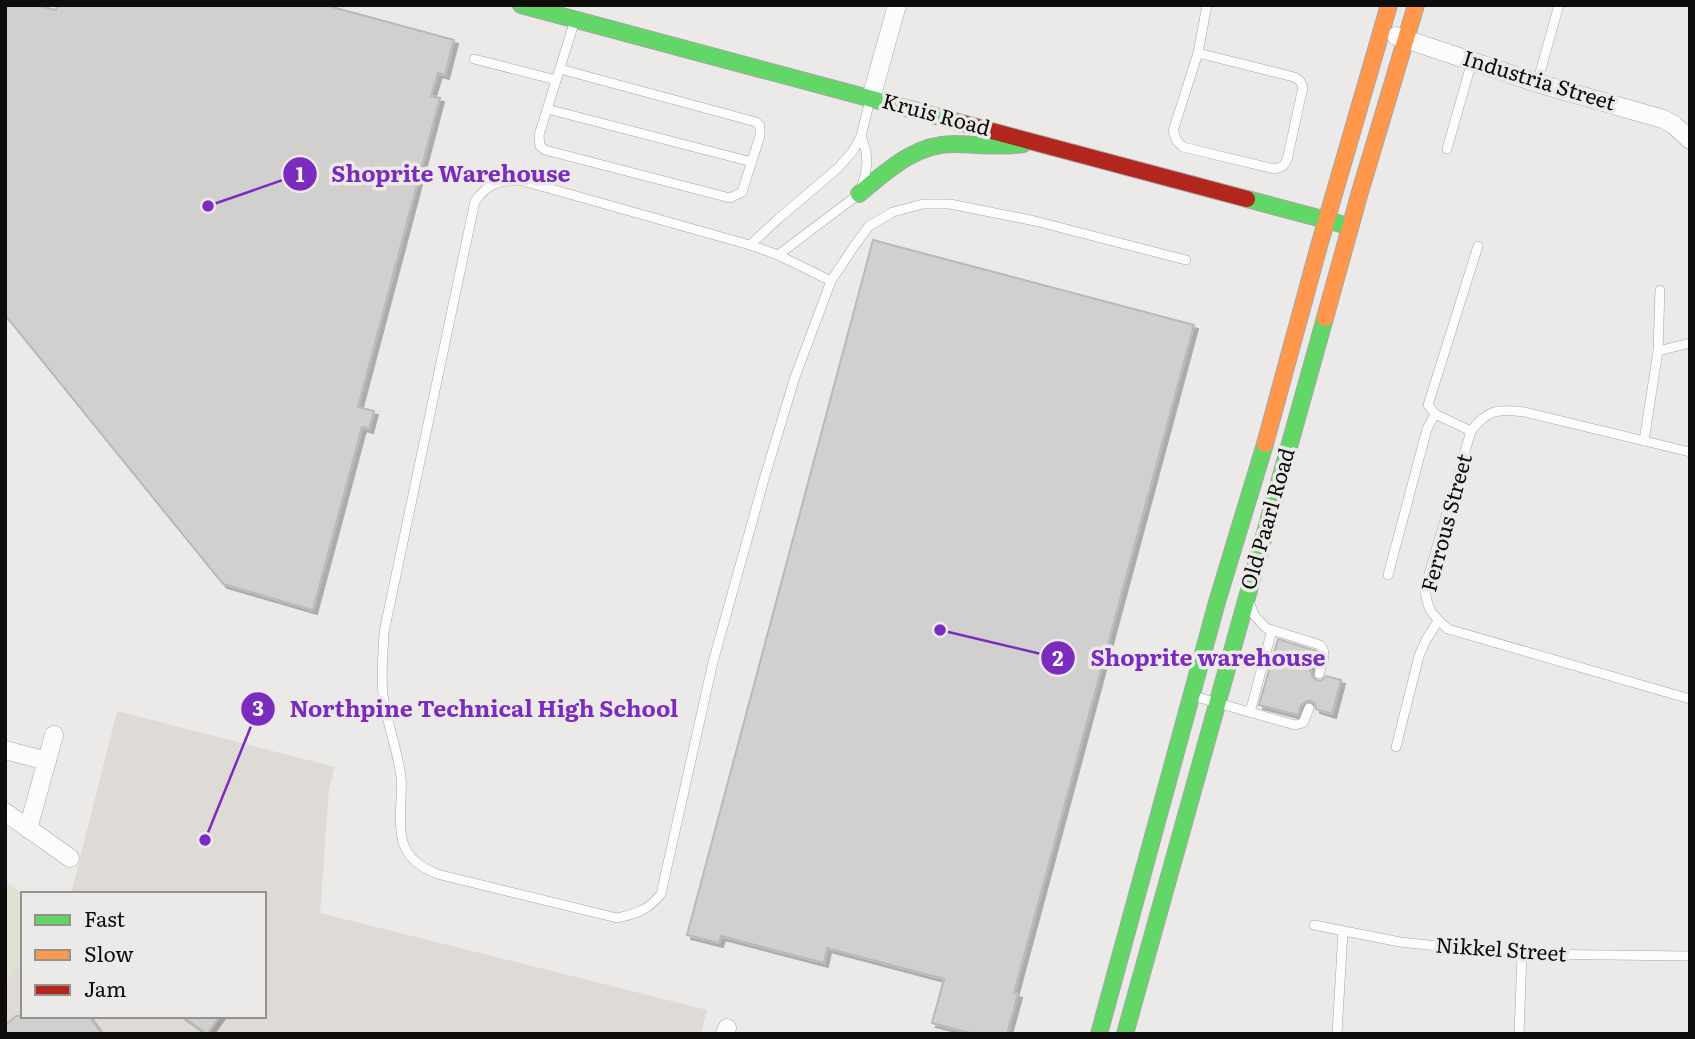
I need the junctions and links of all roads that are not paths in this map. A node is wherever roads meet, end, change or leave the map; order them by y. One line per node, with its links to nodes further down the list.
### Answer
1 (521, 5): 7 (main road, Kruis Road)
2 (897, 5): 16 (street)
3 (1207, 5): 10 (lane)
4 (1389, 5): 8 (main road, Old Paarl Road)
5 (1416, 5): 9 (main road, Old Paarl Road)
6 (1559, 5): 15 (lane)
7 (575, 20): 13 (lane); 16 (main road, Kruis Road)
8 (1382, 31): 9 (street, Industria Street); 24 (main road, Old Paarl Road)
9 (1405, 39): 12 (street, Industria Street); 25 (main road, Old Paarl Road)
10 (1198, 53): 10 (lane)
11 (474, 59): 14 (lane)
12 (1472, 61): 15 (street, Industria Street); 21 (lane)
13 (559, 69): 14 (lane); 22 (lane)
14 (556, 80): 17 (lane)
15 (1537, 83): 18 (street, Industria Street)
16 (871, 98): 19 (lane); 20 (main road, Kruis Road)
17 (547, 109): 22 (lane); 22 (lane)
18 (1689, 135)
19 (861, 136): 23 (lane); 26 (lane)
20 (1037, 142): 23 (main road); 24 (main road, Kruis Road)
21 (1447, 149)
22 (752, 162)
23 (859, 194): 28 (lane)
24 (1327, 220): 25 (main road, Kruis Road); 43 (main road, Old Paarl Road)
25 (1350, 227): 39 (main road, Old Paarl Road)
26 (750, 245): 28 (lane); 30 (lane)
27 (1478, 246): 34 (lane)
28 (778, 255): 30 (lane)
29 (1186, 260): 30 (lane)
30 (831, 281)
31 (1660, 290): 33 (lane)
32 (1690, 343): 33 (lane)
33 (1658, 351): 36 (lane)
34 (1435, 414): 35 (lane); 38 (lane)
35 (1471, 431): 36 (lane, Ferrous Street); 40 (lane, Ferrous Street)
36 (1644, 441): 37 (lane, Ferrous Street)
37 (1690, 452)
38 (1388, 575)
39 (1248, 592): 41 (lane); 45 (main road, Old Paarl Road)
40 (1438, 621): 44 (lane, Ferrous Street); 49 (lane)
41 (1272, 630): 42 (lane); 47 (lane)
42 (1319, 674)
43 (1191, 696): 45 (lane); 59 (main road, Old Paarl Road)
44 (1690, 699)
45 (1218, 703): 47 (lane); 60 (main road, Old Paarl Road)
46 (1309, 708): 47 (lane)
47 (1250, 712)
48 (54, 735): 51 (street)
49 (1396, 747)
50 (5, 750): 51 (street)
51 (47, 761): 53 (street)
52 (5, 812): 53 (street)
53 (29, 828): 54 (street)
54 (70, 858)
55 (1314, 925): 56 (lane, Nikkel Street)
56 (1343, 931): 57 (lane, Nikkel Street); 61 (lane)
57 (1522, 954): 58 (lane, Nikkel Street); 62 (lane)
58 (1690, 956)
59 (1099, 1034)
60 (1125, 1034)
61 (1337, 1034)
62 (1519, 1034)

